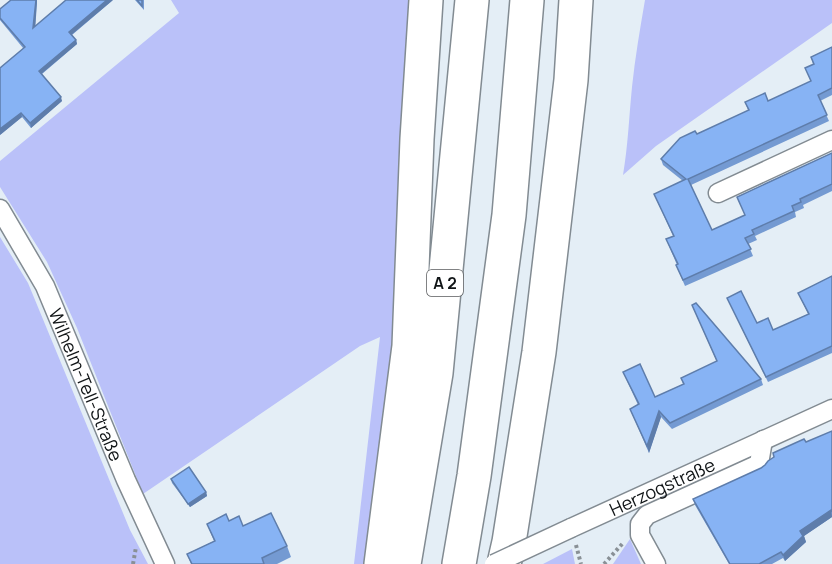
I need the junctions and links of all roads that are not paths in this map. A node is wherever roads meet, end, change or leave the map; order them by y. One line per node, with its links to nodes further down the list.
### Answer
1 (426, 0): 13 (highway)
2 (472, 0): 14 (highway, A 2)
3 (527, 0): 15 (highway)
4 (576, 0): 6 (highway)
5 (598, 0): 6 (highway)
6 (571, 80): 17 (highway)
7 (832, 140): 8 (street)
8 (718, 193)
9 (0, 210): 12 (street, Wilhelm-Tell-Straße)
10 (832, 409): 11 (street, Herzogstraße)
11 (763, 440): 16 (street, Herzogstraße, bridge); 18 (street)
12 (165, 564)
13 (381, 564)
14 (404, 564)
15 (459, 564)
16 (494, 564)
17 (504, 564)
18 (656, 564)

